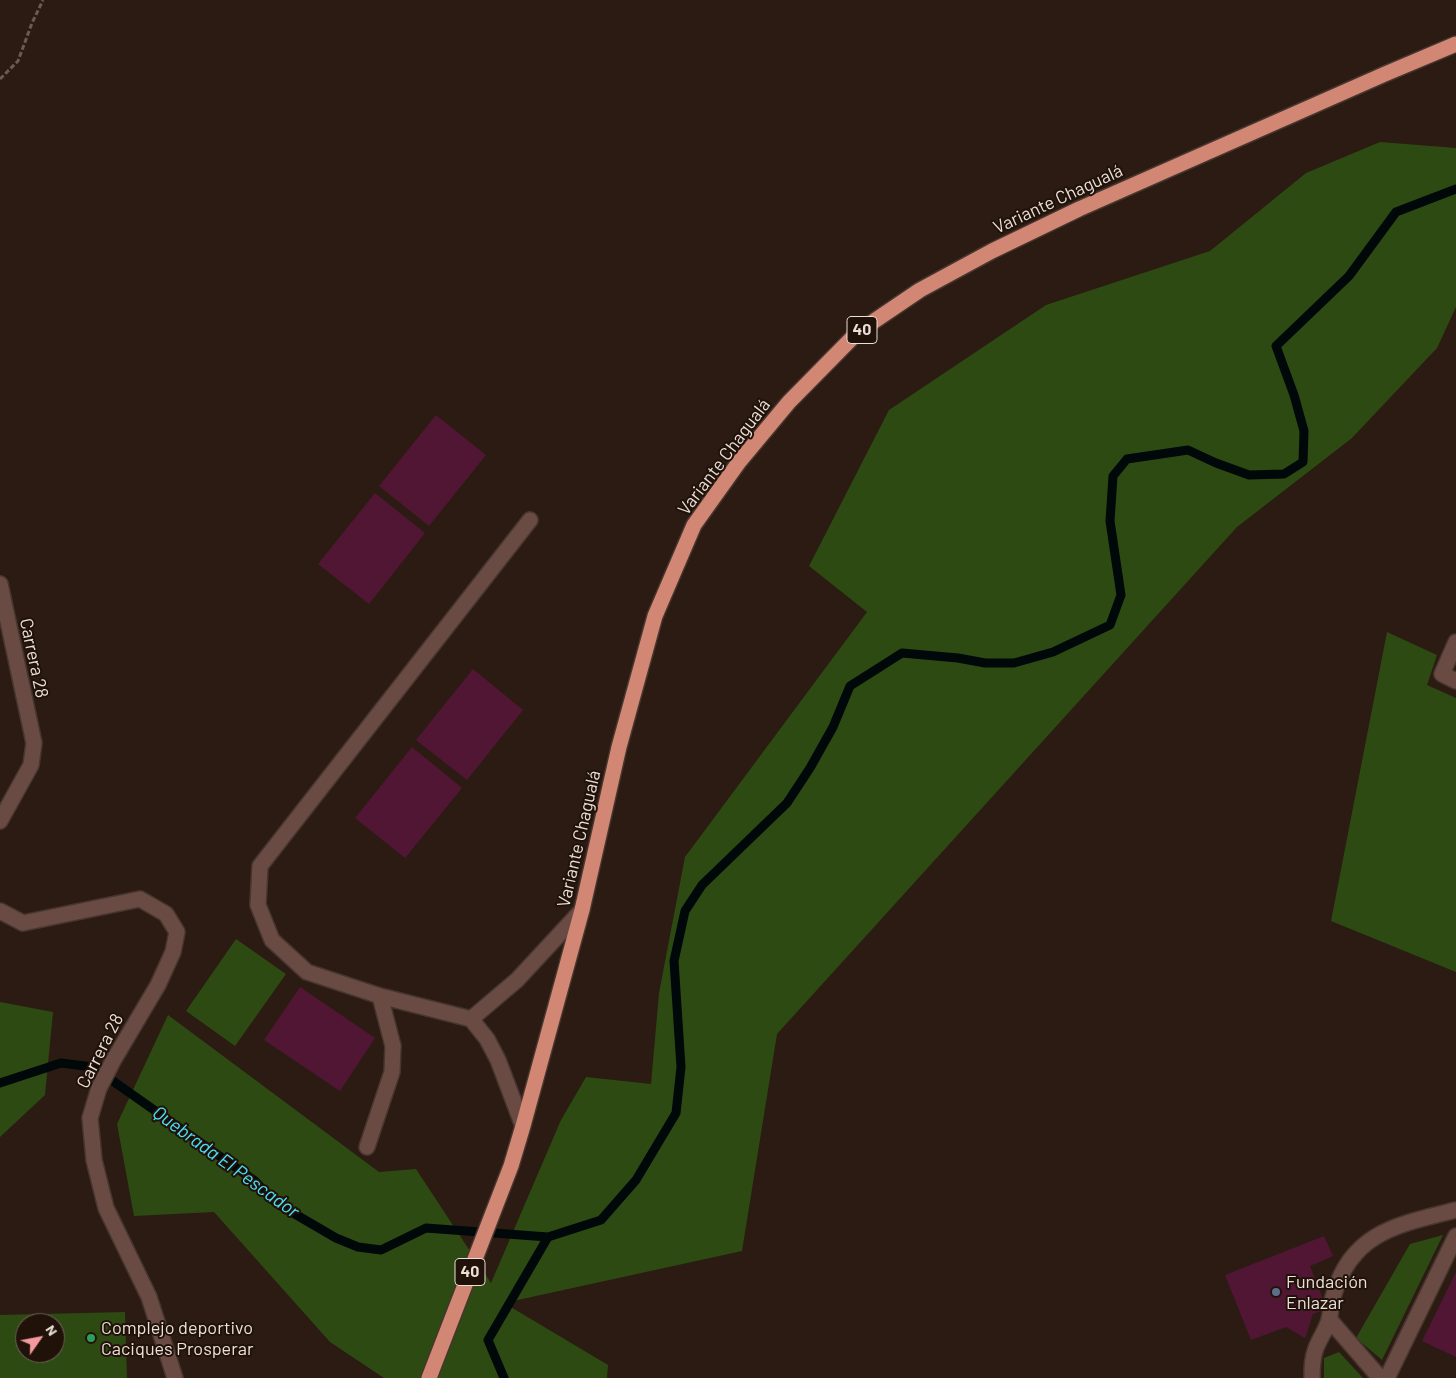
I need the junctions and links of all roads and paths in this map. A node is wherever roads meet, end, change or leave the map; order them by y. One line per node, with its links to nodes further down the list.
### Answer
1 (43, 0): 3 (path)
2 (1456, 44): 9 (highway, Variante Chagualá / 40)
3 (0, 79)
4 (530, 520): 11 (street)
5 (0, 584): 8 (street, Carrera 28)
6 (1456, 642): 7 (street)
7 (1456, 681)
8 (0, 821)
9 (582, 910): 12 (street); 13 (highway, Variante Chagualá / 40)
10 (0, 911): 18 (street, Carrera 28)
11 (380, 996): 12 (street); 14 (street)
12 (471, 1019): 13 (street)
13 (523, 1126): 19 (highway, Variante Chagualá / 40)
14 (367, 1147)
15 (1456, 1210): 17 (street)
16 (1456, 1236): 22 (street)
17 (1329, 1319): 20 (street); 21 (street)
18 (175, 1378)
19 (429, 1378)
20 (1312, 1378)
21 (1380, 1378)
22 (1386, 1378)

